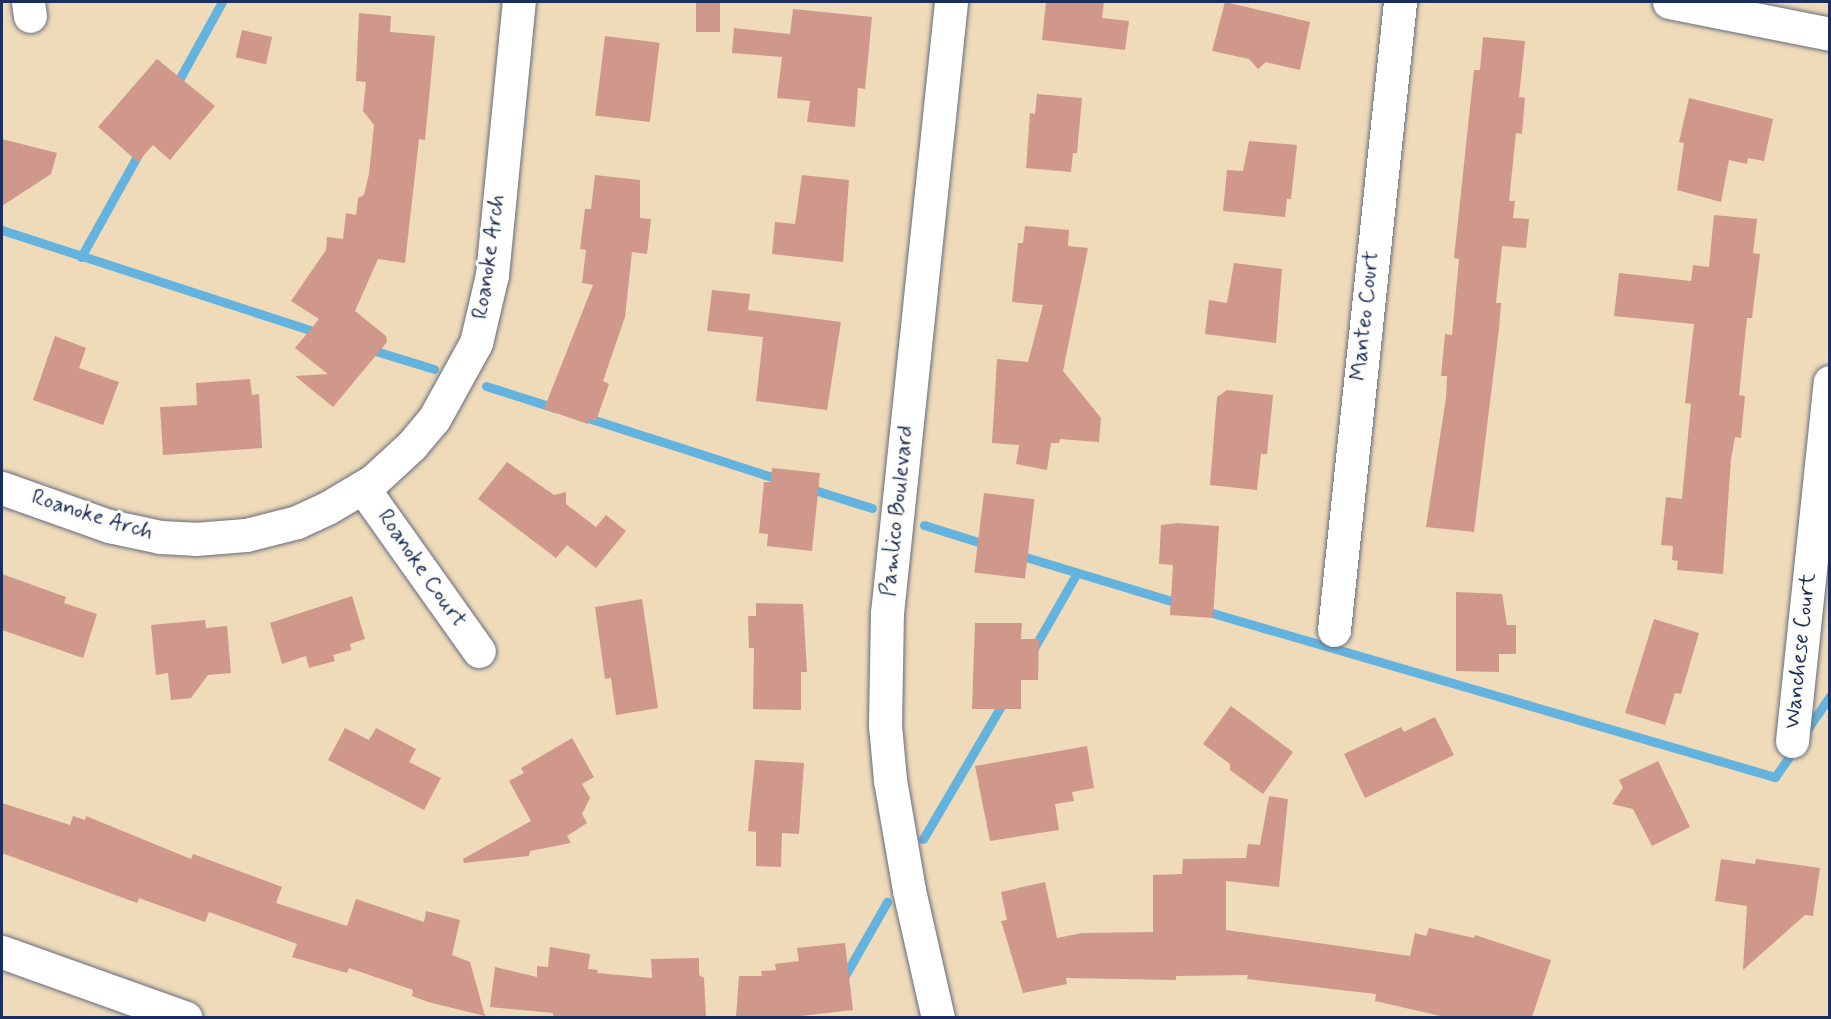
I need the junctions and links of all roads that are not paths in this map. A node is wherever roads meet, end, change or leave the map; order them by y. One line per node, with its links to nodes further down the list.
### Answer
1 (519, 2): 8 (street, Roanoke Arch)
2 (951, 2): 14 (street, Pamlico Boulevard)
3 (1400, 2): 9 (street, Manteo Court)
4 (1669, 2): 5 (street)
5 (1830, 34)
6 (1830, 382): 11 (street, Wanchese Court)
7 (2, 488): 8 (street, Roanoke Arch)
8 (363, 488): 10 (street, Roanoke Court)
9 (1334, 630)
10 (478, 651)
11 (1792, 741)
12 (2, 951): 13 (street)
13 (186, 1017)
14 (938, 1017)

